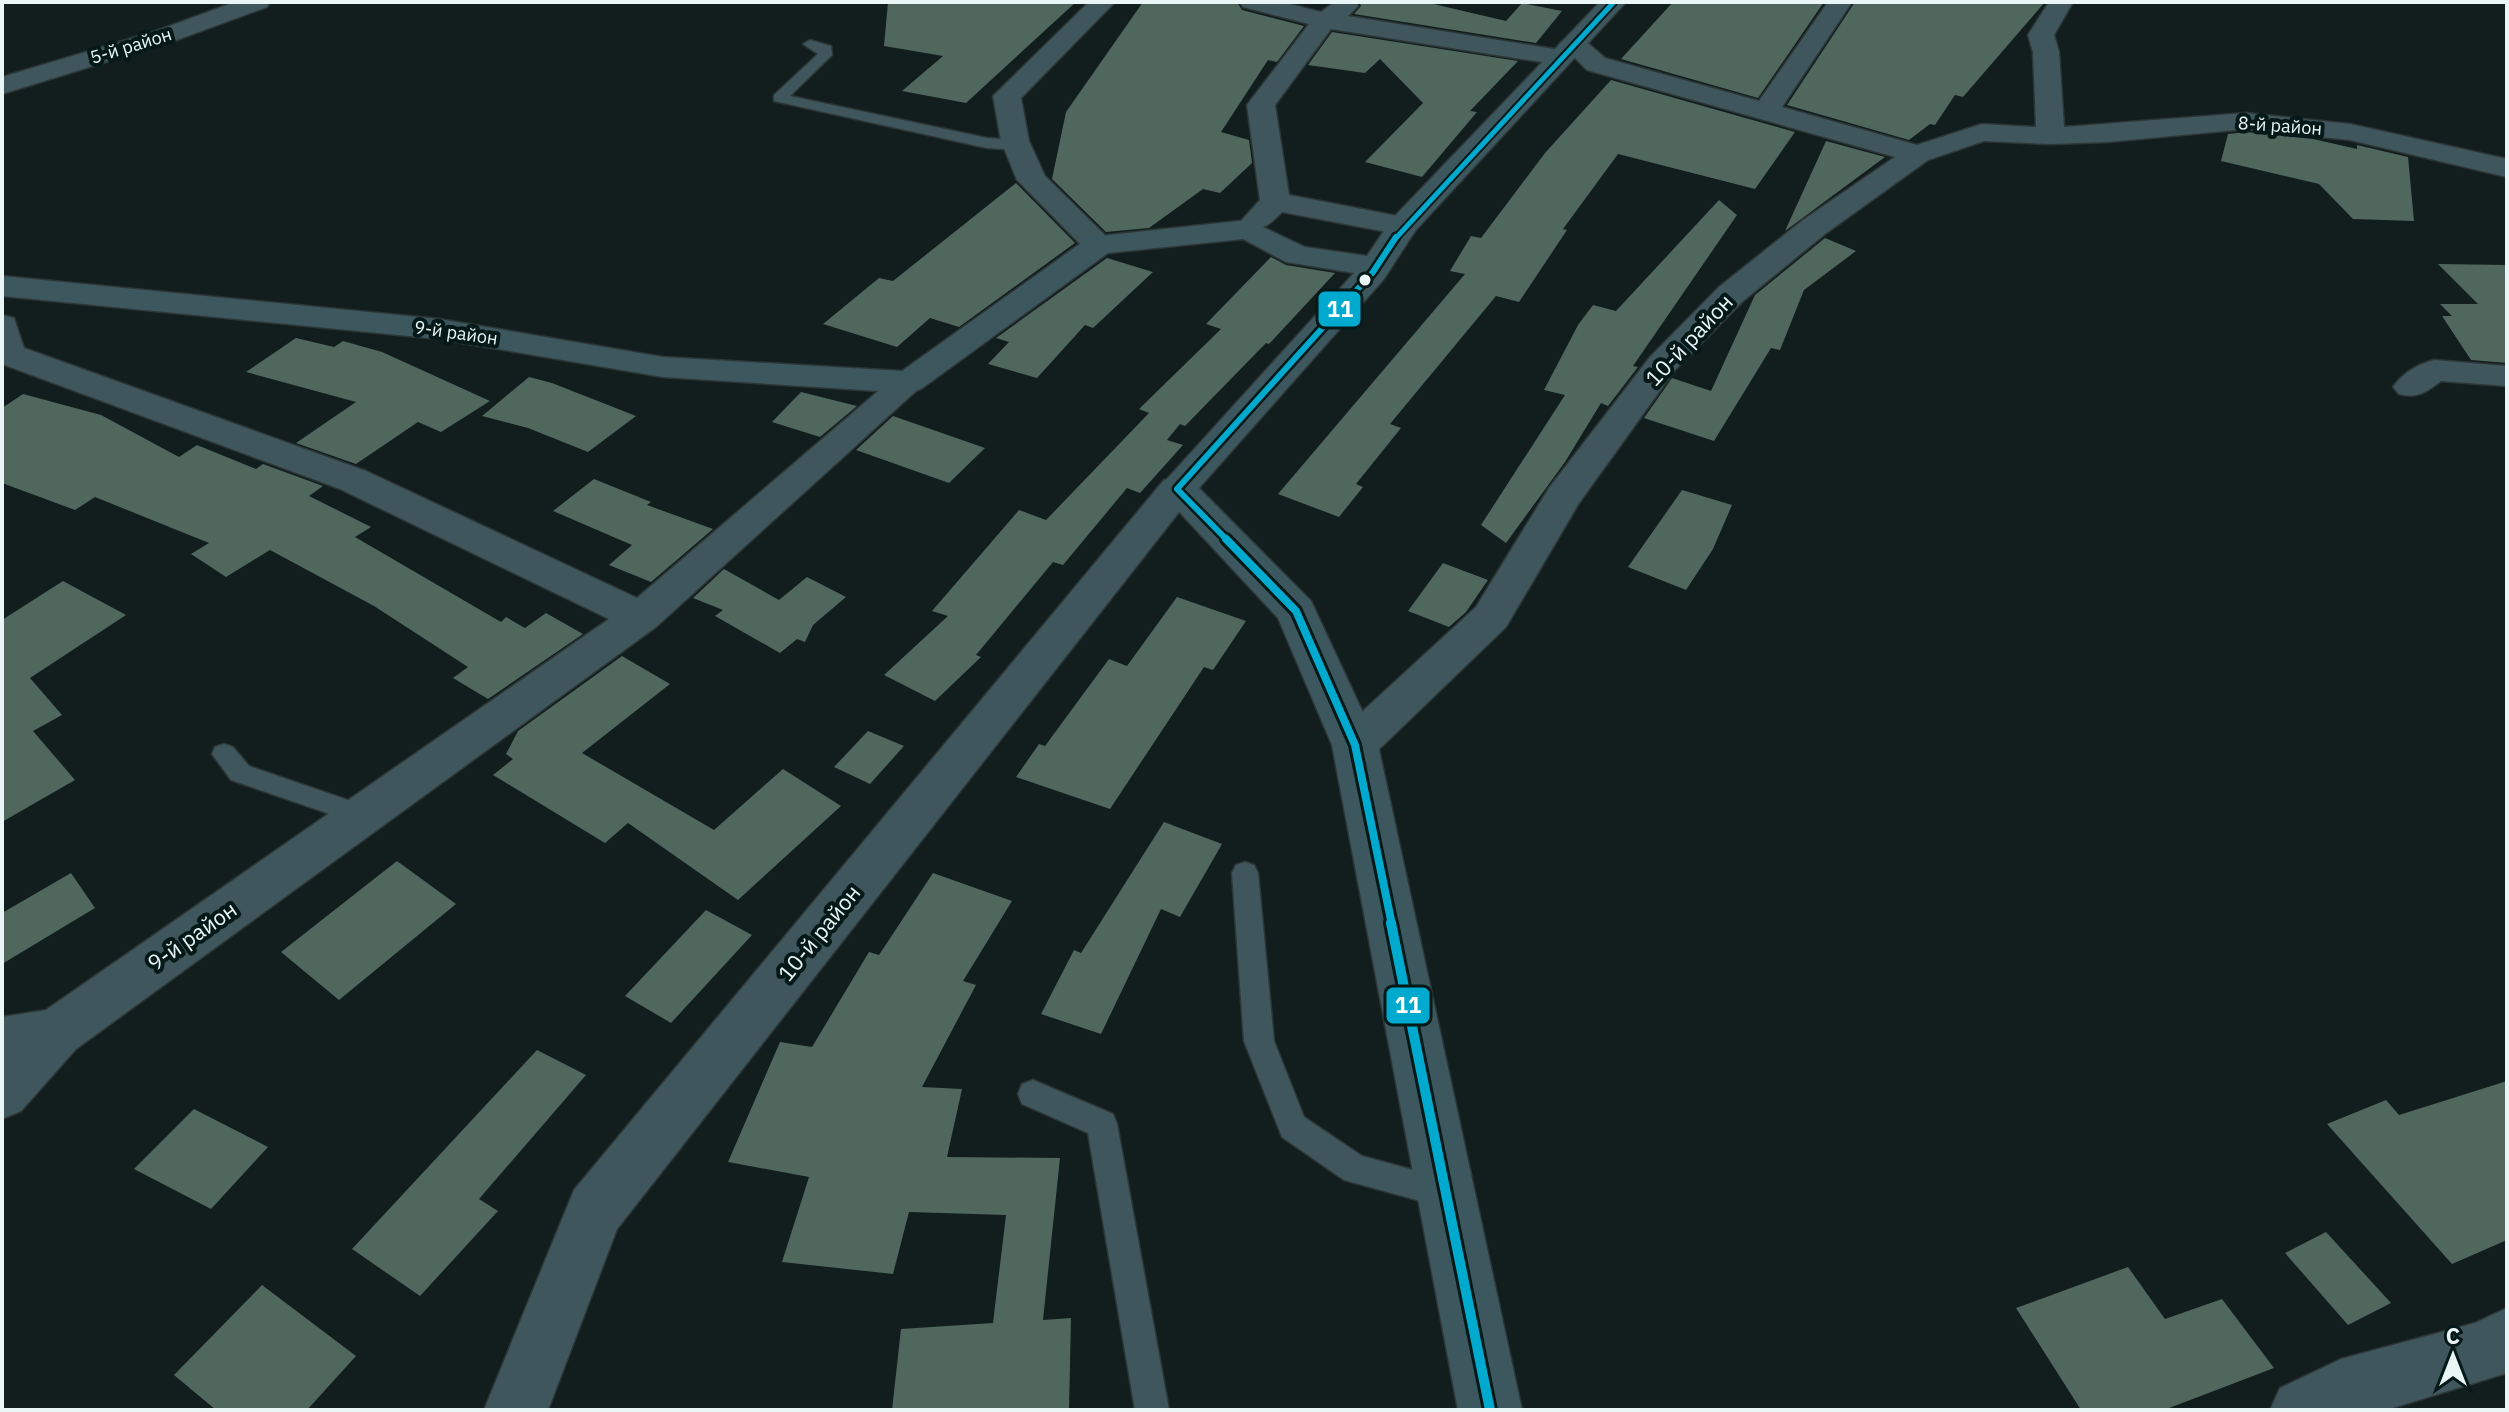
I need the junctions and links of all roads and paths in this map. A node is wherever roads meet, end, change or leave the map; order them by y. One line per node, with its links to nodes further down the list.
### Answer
1 (258, 2): 11 (street, 5-й район)
2 (1103, 2): 14 (street)
3 (1252, 2): 8 (street)
4 (1352, 2): 8 (street)
5 (1614, 2): 10 (street)
6 (1840, 2): 12 (street)
7 (2061, 2): 13 (street)
8 (1325, 20): 10 (street); 17 (street)
9 (810, 44): 14 (lane)
10 (1567, 50): 12 (street); 18 (street)
11 (2, 86)
12 (1766, 110): 15 (street)
13 (2050, 136): 15 (street, 10-й район); 16 (street, 8-й район)
14 (1019, 145): 20 (street)
15 (1918, 154): 29 (street, 10-й район)
16 (2507, 167)
17 (1275, 202): 18 (street); 19 (street)
18 (1403, 226): 21 (street)
19 (1248, 229): 20 (street); 21 (street)
20 (1099, 245): 25 (street, 9-й район)
21 (1375, 267): 27 (street)
22 (2, 286): 25 (street, 9-й район)
23 (4, 346): 28 (street)
24 (2507, 376): 26 (street)
25 (909, 382): 28 (street, 9-й район)
26 (2411, 387)
27 (1177, 489): 29 (street); 39 (street, 10-й район)
28 (641, 617): 31 (street, 9-й район)
29 (1355, 745): 37 (street)
30 (224, 754): 31 (lane)
31 (362, 815): 33 (street, 9-й район)
32 (1245, 873): 37 (lane)
33 (57, 1032): 34 (street, 9-й район); 35 (street, 9-й район)
34 (2, 1041)
35 (2, 1093)
36 (1033, 1094): 40 (lane)
37 (1448, 1194): 41 (street)
38 (2507, 1339): 42 (street)
39 (516, 1410)
40 (1152, 1410)
41 (1490, 1410)
42 (2302, 1410)

